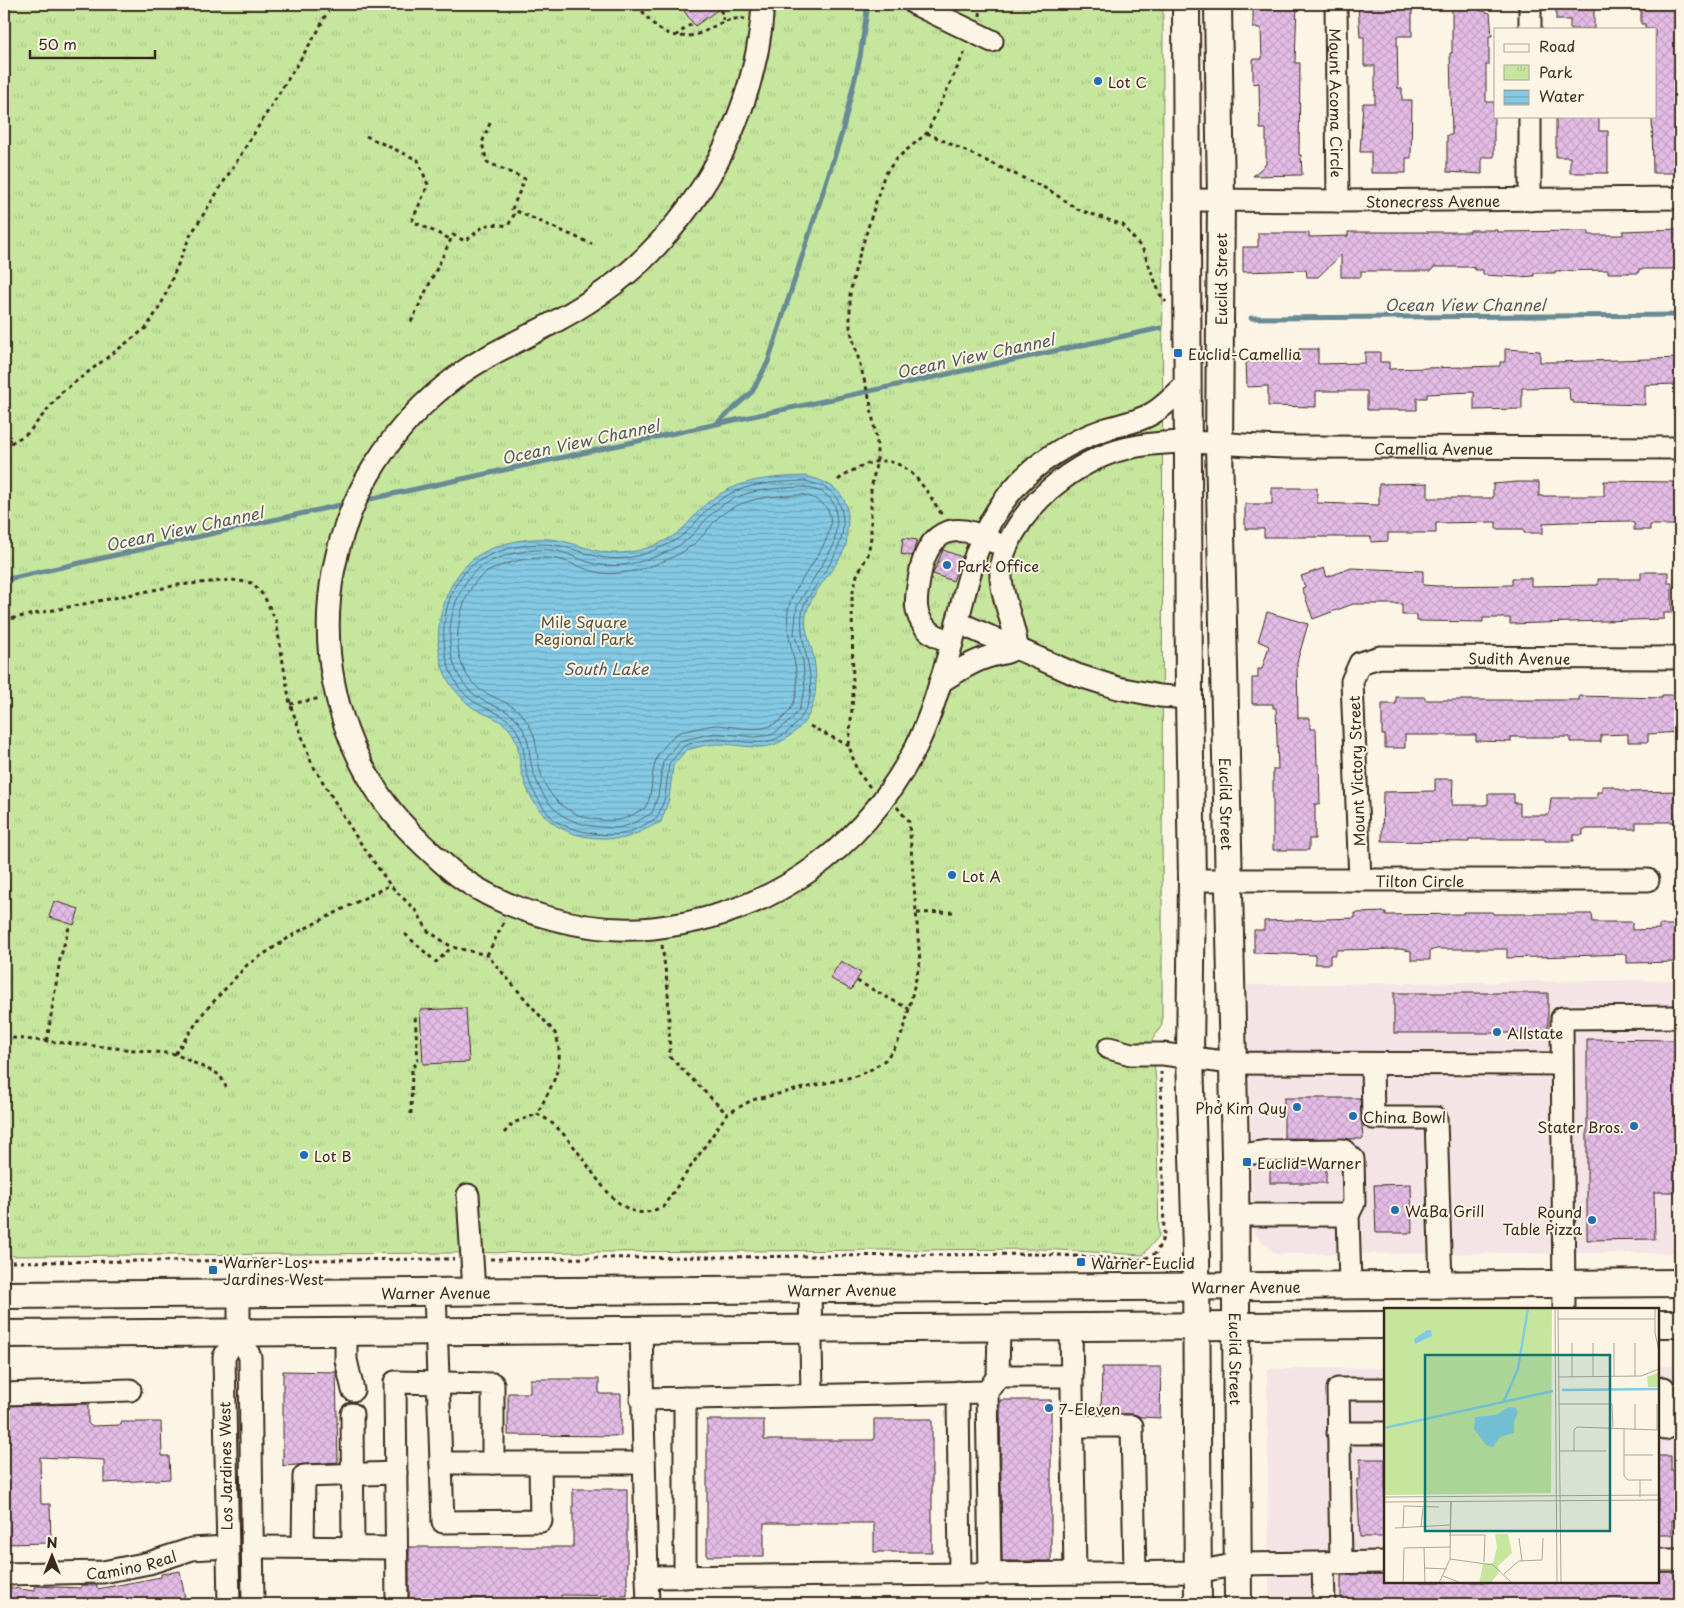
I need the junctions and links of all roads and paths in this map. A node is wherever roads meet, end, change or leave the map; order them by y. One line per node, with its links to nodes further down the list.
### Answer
1 (331, 4): 33 (path)
2 (638, 4): 14 (path)
3 (716, 4): 11 (path)
4 (915, 4): 15 (street)
5 (981, 4): 15 (path)
6 (1186, 4): 21 (main road)
7 (1218, 4): 22 (main road, Euclid Street)
8 (1336, 4): 24 (street, Mount Acoma Circle)
9 (1530, 4): 13 (street)
10 (763, 13): 11 (path); 47 (street)
11 (723, 20): 14 (path)
12 (693, 23): 14 (path)
13 (1530, 28)
14 (675, 36)
15 (983, 37): 18 (path)
16 (1530, 118): 23 (street)
17 (490, 123): 25 (path)
18 (927, 133): 28 (path); 35 (path)
19 (366, 136): 26 (path)
20 (1680, 198): 23 (street, Stonecress Avenue)
21 (1188, 200): 22 (street, Stonecress Avenue); 30 (main road)
22 (1221, 200): 24 (street, Stonecress Avenue); 32 (main road, Euclid Street)
23 (1530, 200): 24 (street, Stonecress Avenue)
24 (1338, 202)
25 (516, 211): 26 (path); 27 (path)
26 (450, 239): 29 (path)
27 (592, 244)
28 (1167, 303)
29 (411, 322)
30 (1188, 383): 31 (main road); 38 (street)
31 (1188, 444): 32 (street, Camellia Avenue); 39 (street, Camellia Avenue); 48 (main road)
32 (1219, 445): 34 (street, Camellia Avenue); 53 (main road, Euclid Street)
33 (4, 447)
34 (1680, 448)
35 (877, 460): 36 (path); 37 (path); 51 (path)
36 (838, 480)
37 (949, 531): 38 (street); 42 (street)
38 (982, 535): 39 (street); 41 (street)
39 (1006, 548): 43 (street)
40 (4, 620): 49 (path)
41 (957, 622): 42 (street); 43 (street)
42 (952, 643): 46 (street)
43 (1017, 647): 46 (street); 48 (street)
44 (1680, 658): 45 (street, Sudith Avenue)
45 (1360, 663): 55 (street, Mount Victory Street)
46 (940, 682): 52 (street)
47 (336, 696): 49 (path); 58 (street)
48 (1189, 698): 54 (main road)
49 (290, 704): 57 (path)
50 (810, 726): 51 (path)
51 (850, 746): 52 (path)
52 (884, 798): 60 (path); 62 (street)
53 (1228, 879): 54 (street, Tilton Circle); 55 (street, Tilton Circle); 76 (main road, Euclid Street)
54 (1192, 880): 75 (main road)
55 (1360, 880): 56 (street, Tilton Circle)
56 (1648, 880)
57 (390, 885): 64 (path); 73 (path)
58 (512, 906): 62 (street); 65 (path)
59 (954, 912): 60 (path)
60 (916, 913): 67 (path)
61 (70, 924): 71 (path)
62 (660, 927): 82 (path)
63 (404, 934): 64 (path)
64 (452, 947): 65 (path)
65 (487, 955): 81 (path)
66 (857, 981): 67 (path)
67 (909, 1009): 82 (path)
68 (415, 1015): 80 (path)
69 (1680, 1018): 78 (street)
70 (4, 1037): 71 (path)
71 (47, 1041): 73 (path)
72 (1109, 1048): 74 (street)
73 (175, 1054): 79 (path)
74 (1163, 1054): 75 (street); 88 (path)
75 (1190, 1058): 76 (street); 94 (main road)
76 (1231, 1063): 77 (street); 84 (main road, Euclid Street)
77 (1372, 1064): 78 (street); 93 (street)
78 (1562, 1064): 91 (street)
79 (226, 1087)
80 (411, 1114)
81 (537, 1114): 82 (path); 83 (path)
82 (727, 1114)
83 (504, 1133)
84 (1234, 1156): 86 (main road, Euclid Street); 87 (street)
85 (468, 1195): 88 (street)
86 (1235, 1215): 87 (street); 95 (main road, Euclid Street)
87 (1348, 1215): 92 (street)
88 (474, 1259): 89 (path); 97 (street)
89 (4, 1262)
90 (1680, 1283): 91 (main road, Warner Avenue)
91 (1564, 1284): 93 (main road, Warner Avenue); 101 (street)
92 (1350, 1285): 93 (main road, Warner Avenue); 95 (main road, Warner Avenue)
93 (1442, 1285)
94 (1196, 1286): 95 (main road, Warner Avenue); 96 (main road, Warner Avenue); 107 (main road)
95 (1236, 1286): 105 (main road, Euclid Street)
96 (810, 1290): 97 (main road, Warner Avenue); 109 (street)
97 (474, 1291): 98 (main road, Warner Avenue)
98 (435, 1292): 99 (main road, Warner Avenue); 112 (street)
99 (239, 1293): 100 (main road, Warner Avenue); 113 (street, Los Jardines West)
100 (4, 1295)
101 (1564, 1308)
102 (1659, 1324): 103 (main road)
103 (1680, 1324)
104 (1384, 1325): 105 (main road)
105 (1236, 1326): 107 (main road); 147 (main road, Euclid Street)
106 (1071, 1327): 107 (main road); 108 (main road); 115 (street)
107 (1197, 1327): 149 (main road)
108 (999, 1328): 109 (main road); 117 (street)
109 (811, 1329): 111 (main road); 124 (street)
110 (346, 1330): 112 (main road); 113 (main road); 121 (street)
111 (641, 1330): 112 (main road); 126 (street)
112 (435, 1331): 116 (street)
113 (239, 1332): 114 (main road); 138 (street, Los Jardines West); 139 (street, Los Jardines West)
114 (4, 1334)
115 (1072, 1376): 117 (street); 128 (street)
116 (439, 1383): 132 (street); 133 (street); 136 (street)
117 (992, 1384): 122 (street); 153 (street)
118 (1667, 1388): 129 (street)
119 (1384, 1389): 131 (street)
120 (130, 1390): 123 (street)
121 (353, 1390)
122 (958, 1392): 124 (street); 152 (street)
123 (4, 1394)
124 (812, 1395): 125 (street)
125 (685, 1398): 126 (street); 154 (street)
126 (641, 1399): 135 (street)
127 (352, 1414): 137 (street)
128 (1073, 1426): 148 (street); 150 (street)
129 (1668, 1429)
130 (1384, 1432): 131 (street)
131 (1338, 1433): 146 (street)
132 (441, 1463): 133 (street); 134 (street)
133 (493, 1463): 134 (street)
134 (540, 1463): 135 (street)
135 (643, 1463): 155 (street)
136 (396, 1473): 137 (street); 142 (street)
137 (353, 1474): 140 (street); 141 (street)
138 (226, 1547): 151 (street, Camino Real); 156 (street, Los Jardines West)
139 (252, 1547): 140 (street); 157 (street, Los Jardines West)
140 (303, 1547): 141 (street)
141 (353, 1548): 142 (street)
142 (396, 1548): 158 (street)
143 (1659, 1560): 144 (street)
144 (1680, 1560)
145 (1384, 1562): 146 (street)
146 (1332, 1563): 147 (street); 162 (street)
147 (1238, 1564): 149 (street); 161 (main road, Euclid Street)
148 (1135, 1572): 149 (street); 150 (street)
149 (1197, 1572): 160 (main road)
150 (1075, 1573): 153 (street)
151 (4, 1574)
152 (960, 1574): 153 (street); 154 (street)
153 (990, 1574)
154 (686, 1577): 155 (street)
155 (647, 1578): 159 (street)
156 (229, 1604)
157 (253, 1604)
158 (397, 1604)
159 (648, 1604)
160 (1198, 1604)
161 (1238, 1604)
162 (1324, 1604)

